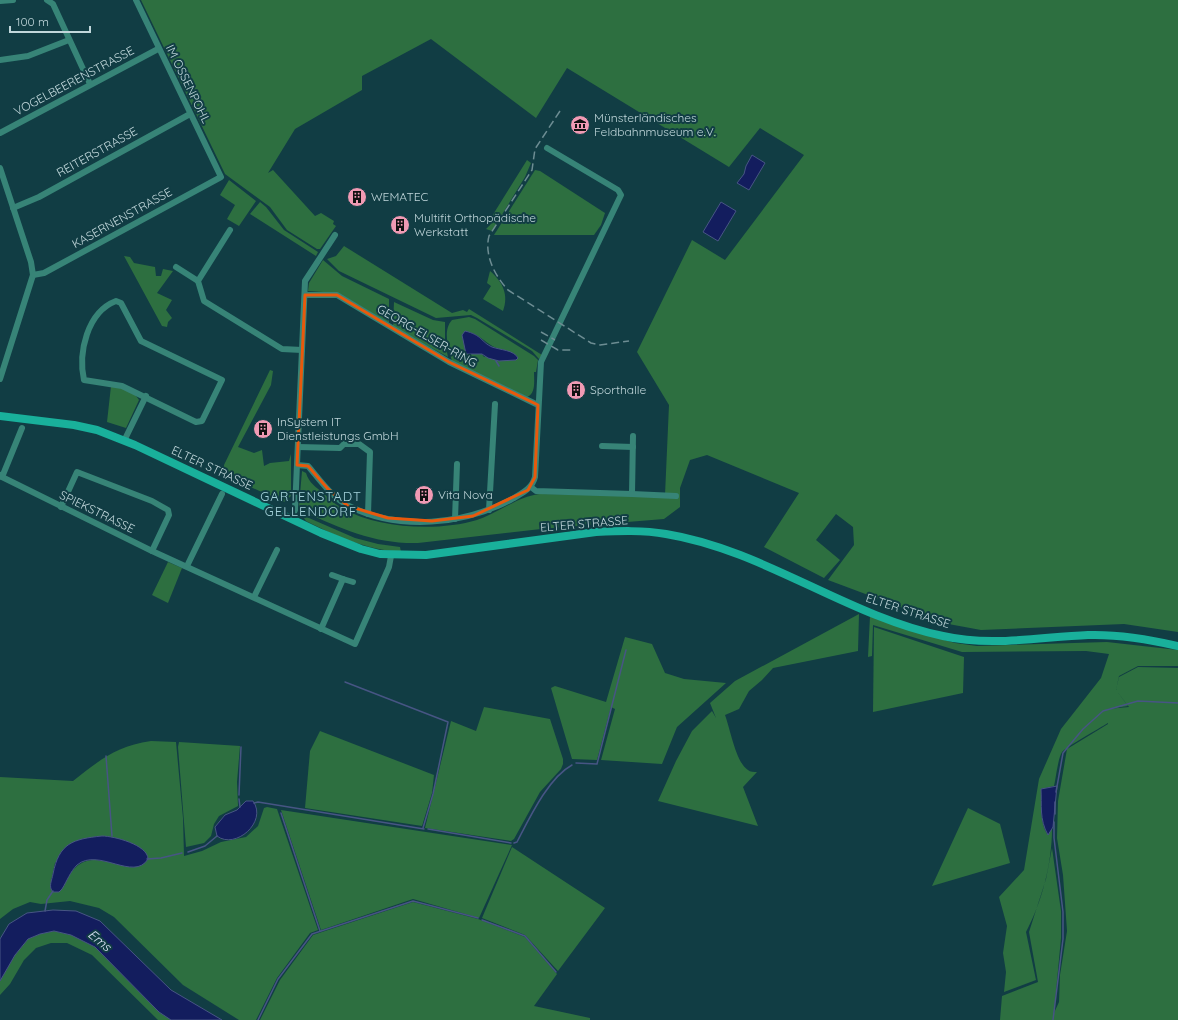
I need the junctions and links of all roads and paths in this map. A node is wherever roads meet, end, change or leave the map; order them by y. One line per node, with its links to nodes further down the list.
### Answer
1 (14, 0): 4 (street)
2 (47, 0): 5 (street)
3 (136, 0): 6 (street, IM OSSENPOHL)
4 (0, 1)
5 (69, 40): 7 (street); 8 (street)
6 (158, 48): 8 (street, VOGELBEERENSTRASSE); 9 (street, IM OSSENPOHL)
7 (0, 60)
8 (90, 84): 10 (street, VOGELBEERENSTRASSE)
9 (190, 114): 13 (street, IM OSSENPOHL); 14 (street, REITERSTRASSE)
10 (0, 132)
11 (547, 148): 25 (street)
12 (0, 168): 14 (street)
13 (221, 176): 18 (street, KASERNENSTRASSE)
14 (14, 208): 18 (street)
15 (230, 230): 19 (street)
16 (335, 235): 20 (street)
17 (176, 267): 19 (street)
18 (33, 275): 22 (street)
19 (198, 281): 21 (street)
20 (305, 295): 21 (street); 25 (street, GEORG-ELSER-RING)
21 (302, 350): 31 (street)
22 (0, 379)
23 (146, 396): 23 (street); 29 (street)
24 (495, 404): 41 (street)
25 (538, 405): 36 (street)
26 (0, 416): 29 (main road, ELTER STRASSE)
27 (22, 428): 35 (street)
28 (634, 436): 32 (street)
29 (124, 441): 43 (main road, ELTER STRASSE)
30 (602, 446): 32 (street)
31 (298, 447): 34 (street); 42 (street)
32 (633, 447): 38 (street)
33 (456, 464): 44 (street)
34 (297, 465): 42 (street); 43 (street)
35 (1, 476): 40 (street, SPIEKSTRASSE)
36 (531, 487): 38 (street); 41 (street)
37 (222, 494): 48 (street)
38 (632, 494): 39 (street)
39 (676, 496)
40 (61, 507): 46 (street, SPIEKSTRASSE); 46 (street)
41 (490, 510): 44 (street)
42 (368, 514): 44 (street)
43 (291, 519): 47 (main road, ELTER STRASSE)
44 (455, 519)
45 (277, 550): 52 (street)
46 (152, 551): 48 (street, SPIEKSTRASSE)
47 (391, 556): 53 (street, SPIEKSTRASSE); 54 (main road, ELTER STRASSE)
48 (187, 566): 52 (street, SPIEKSTRASSE)
49 (332, 574): 50 (street)
50 (343, 579): 51 (street); 53 (street)
51 (353, 582)
52 (254, 597): 53 (street, SPIEKSTRASSE)
53 (321, 628)
54 (1178, 646)

